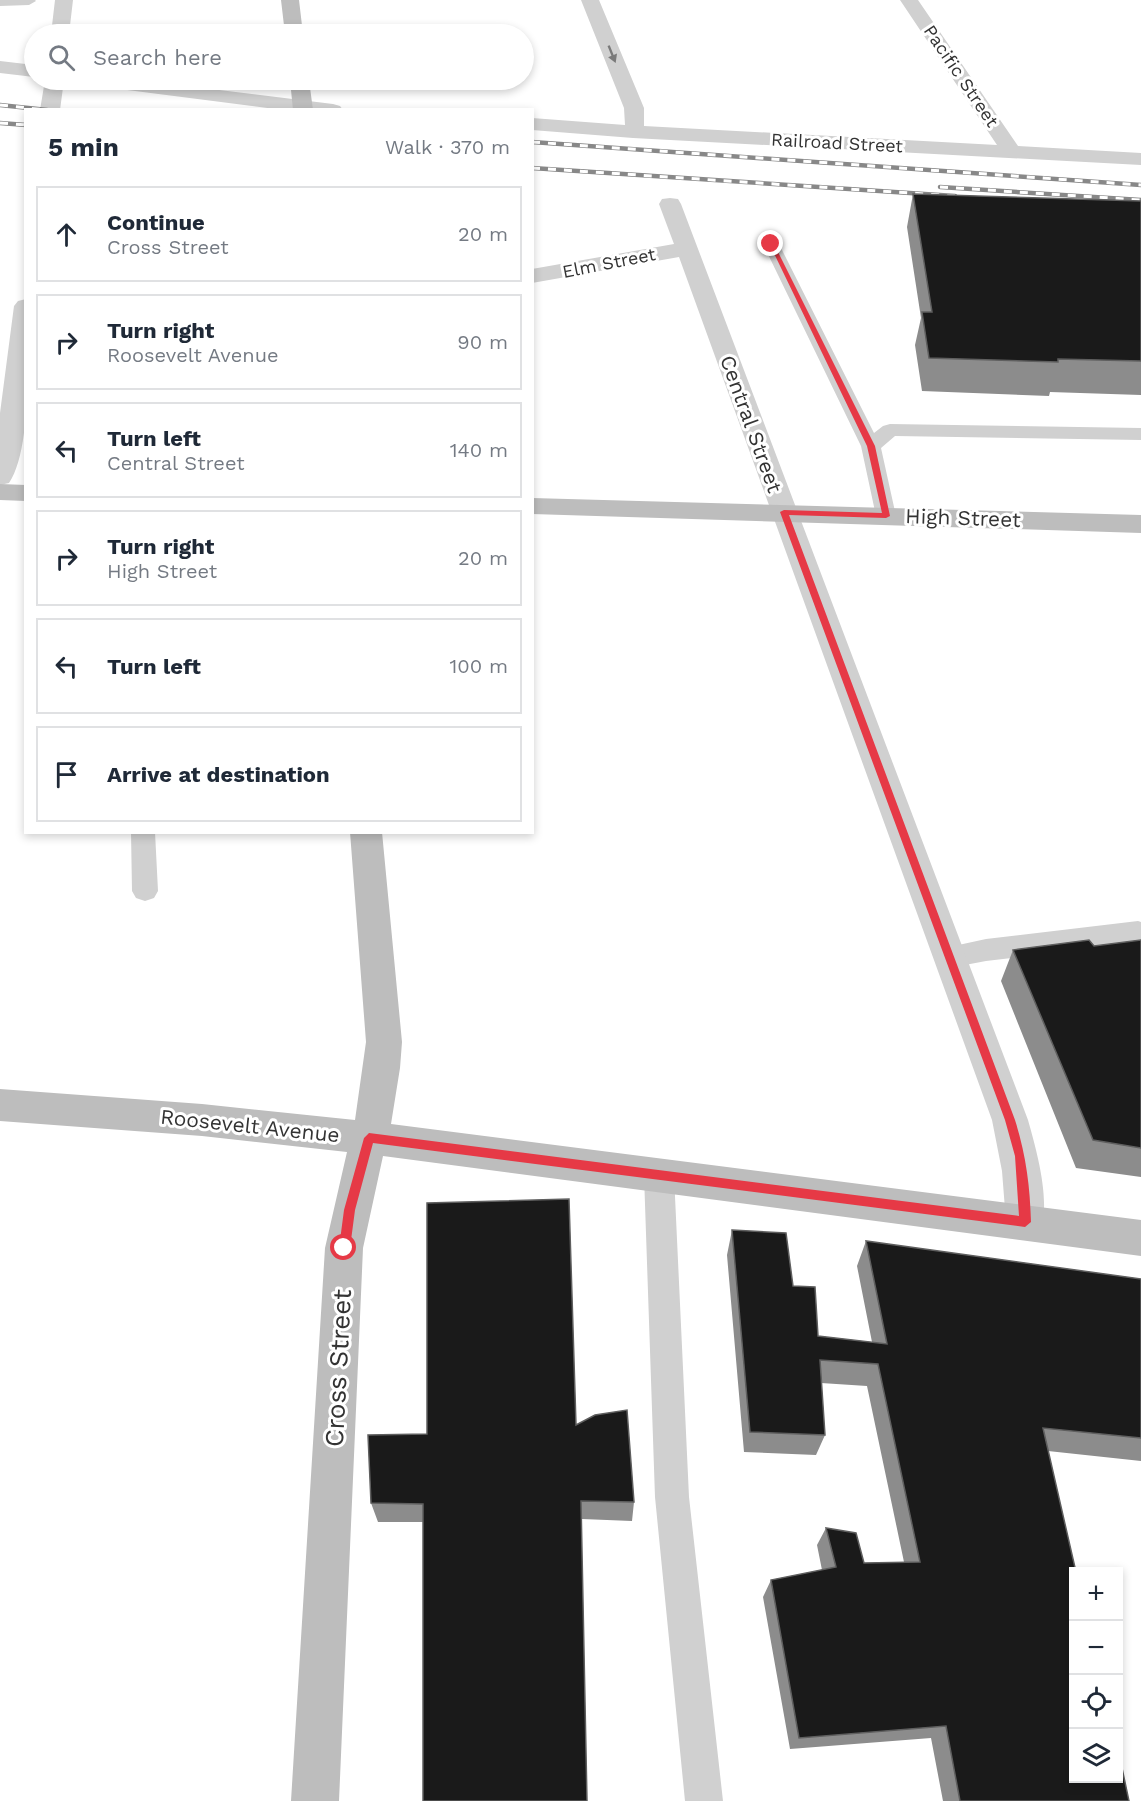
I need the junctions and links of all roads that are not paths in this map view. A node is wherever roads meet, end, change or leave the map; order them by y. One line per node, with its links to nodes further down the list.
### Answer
1 (64, 0): 7 (street)
2 (290, 0): 8 (main road)
3 (590, 0): 17 (street, one-way to 17)
4 (909, 0): 18 (street, Pacific Street)
5 (28, 1): 6 (lane)
6 (0, 2)
7 (61, 24)
8 (293, 24)
9 (0, 67): 10 (street)
10 (24, 70)
11 (53, 90): 14 (street)
12 (170, 90): 15 (street)
13 (301, 90): 15 (main road)
14 (51, 105)
15 (303, 108)
16 (534, 124): 17 (street, Railroad Street)
17 (633, 132): 18 (street, Railroad Street)
18 (1012, 152): 19 (street, Railroad Street)
19 (1141, 159)
20 (670, 204): 22 (street, Central Street)
21 (771, 244): 26 (lane)
22 (686, 249): 23 (street, Elm Street); 31 (street, Central Street)
23 (534, 276)
24 (24, 322): 27 (street)
25 (1141, 434): 26 (lane)
26 (871, 446): 32 (lane)
27 (0, 477)
28 (0, 492): 29 (main road)
29 (24, 493)
30 (534, 506): 31 (main road, High Street)
31 (784, 512): 32 (main road, High Street); 38 (street, Central Street)
32 (886, 516): 33 (main road, High Street)
33 (1141, 524)
34 (143, 834): 36 (lane)
35 (366, 834): 40 (main road, Cross Street)
36 (145, 891)
37 (1141, 934): 38 (lane)
38 (949, 957): 42 (street, Central Street)
39 (0, 1105): 40 (main road, Roosevelt Avenue)
40 (369, 1138): 41 (main road, Roosevelt Avenue); 44 (main road, Cross Street)
41 (659, 1175): 42 (main road, Roosevelt Avenue); 45 (lane)
42 (1025, 1222): 43 (main road, Roosevelt Avenue)
43 (1141, 1238)
44 (315, 1801)
45 (704, 1801)

